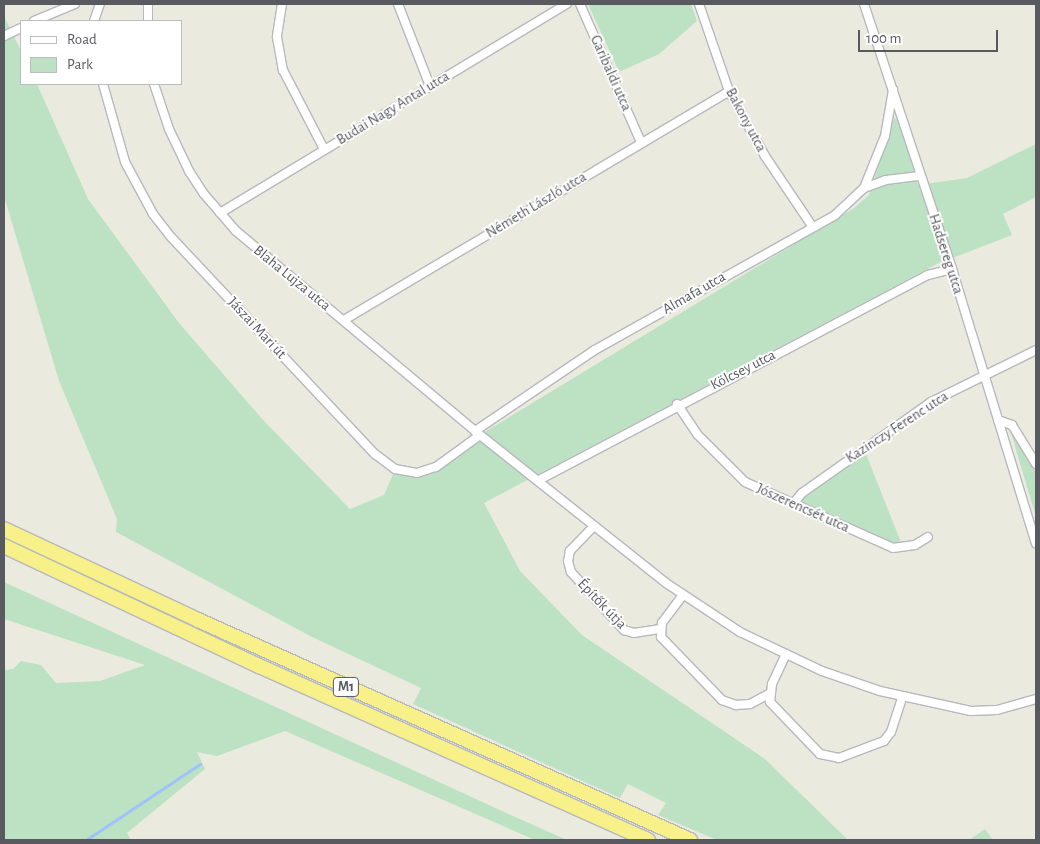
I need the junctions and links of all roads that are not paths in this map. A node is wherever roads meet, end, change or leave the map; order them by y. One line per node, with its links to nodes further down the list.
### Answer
1 (75, 4): 10 (street)
2 (100, 4): 11 (street)
3 (148, 4): 12 (street)
4 (282, 4): 21 (street)
5 (398, 4): 17 (street)
6 (567, 4): 17 (street, Budai Nagy Antal utca)
7 (580, 4): 20 (street, Garibaldi utca)
8 (699, 4): 19 (street, Bakony utca)
9 (864, 4): 18 (street, Hadsereg utca)
10 (36, 20)
11 (94, 20)
12 (148, 20)
13 (20, 28): 14 (street)
14 (4, 36)
15 (103, 85): 32 (street, Jászai Mari út)
16 (154, 85): 24 (street, Blaha Lujza utca)
17 (430, 86): 21 (street, Budai Nagy Antal utca)
18 (893, 87): 22 (street, Hadsereg utca); 23 (street, Hadsereg utca)
19 (729, 91): 20 (street, Németh László utca); 25 (street, Bakony utca)
20 (642, 142): 27 (street, Németh László utca)
21 (324, 148): 24 (street, Budai Nagy Antal utca)
22 (920, 176): 23 (street, Almafa utca); 26 (street, Hadsereg utca)
23 (864, 188): 25 (street, Almafa utca)
24 (220, 213): 27 (street, Blaha Lujza utca)
25 (812, 226): 32 (street, Almafa utca)
26 (952, 269): 29 (street, Hadsereg utca); 30 (street, Kölcsey utca)
27 (344, 320): 32 (street, Blaha Lujza utca)
28 (1036, 350): 29 (street, Kazinczy Ferenc utca)
29 (984, 377): 31 (street, Hadsereg utca); 35 (street, Kazinczy Ferenc utca)
30 (677, 404): 34 (street, Kölcsey utca); 35 (street, Jószerencsét utca)
31 (998, 420): 33 (street); 39 (street, Hadsereg utca)
32 (477, 433): 34 (street)
33 (1036, 464)
34 (539, 480): 36 (street)
35 (793, 504): 38 (street, Jószerencsét utca)
36 (594, 526): 41 (street); 42 (street, Építők útja)
37 (4, 529): 48 (highway, M1)
38 (928, 537)
39 (1036, 543)
40 (4, 546): 47 (highway, M1)
41 (683, 595): 42 (street); 43 (street)
42 (660, 629): 44 (street)
43 (786, 654): 44 (street); 45 (street)
44 (768, 694): 45 (street)
45 (902, 698): 46 (street)
46 (1036, 699)
47 (648, 840)
48 (690, 840)

